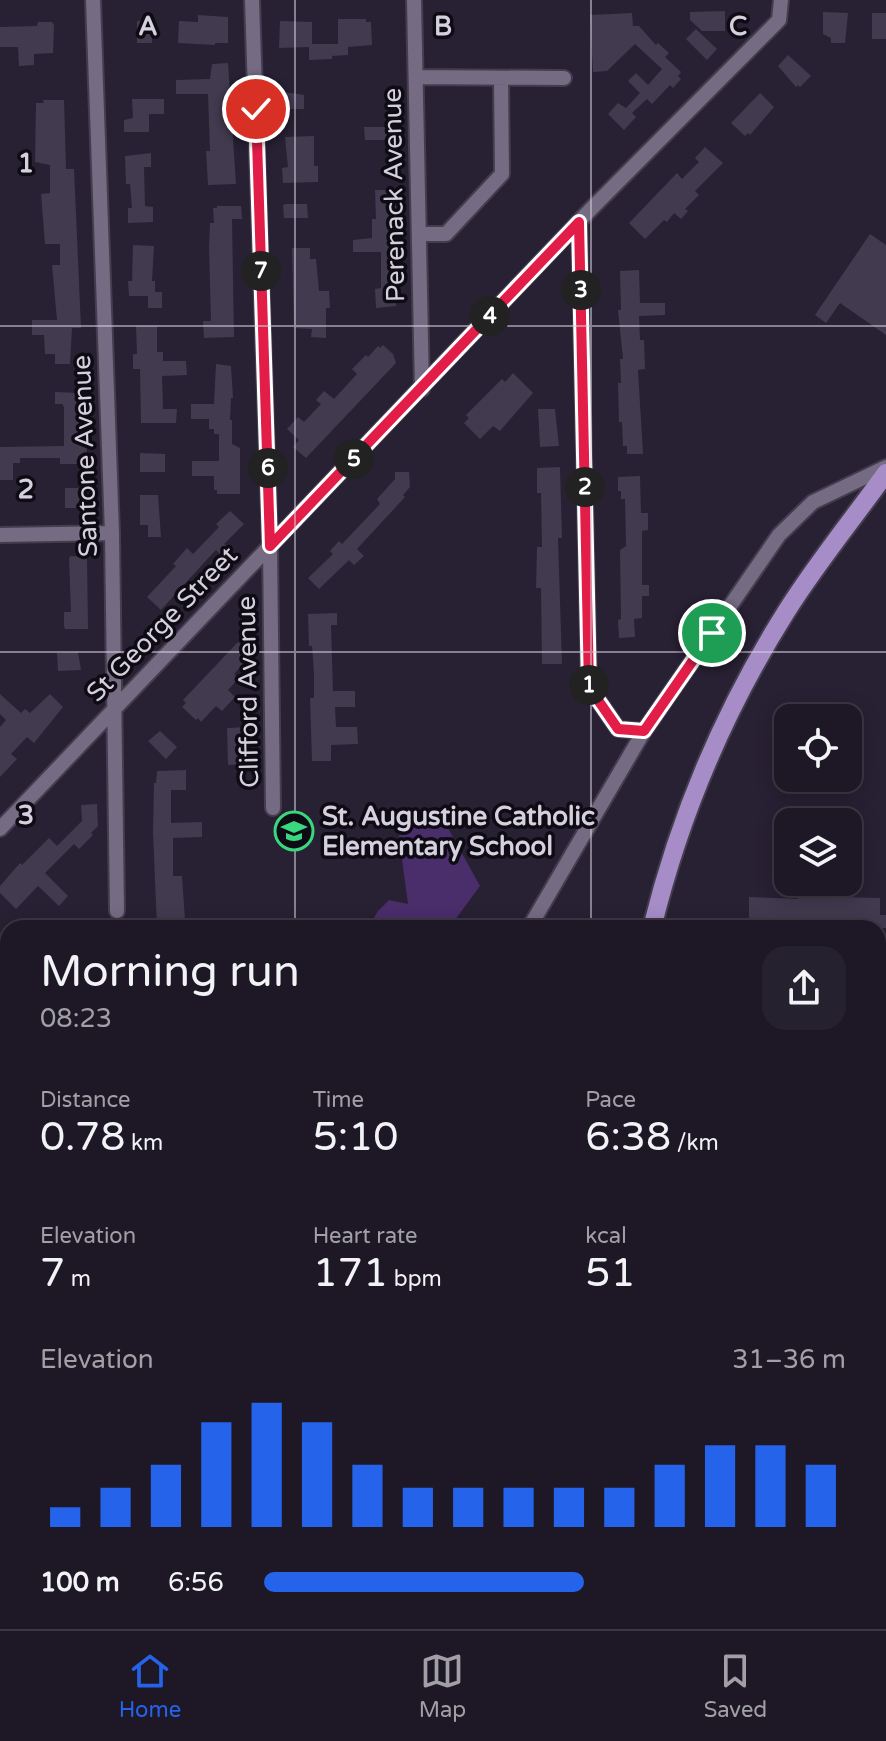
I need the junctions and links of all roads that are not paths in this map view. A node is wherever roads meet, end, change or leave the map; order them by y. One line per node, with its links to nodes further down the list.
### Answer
1 (93, 0): 12 (street, Santone Avenue)
2 (252, 0): 14 (street, Clifford Avenue)
3 (414, 0): 5 (street, Perenack Avenue)
4 (781, 0): 8 (street, St George Street)
5 (416, 77): 6 (street); 9 (street, Perenack Avenue)
6 (501, 78): 7 (street); 9 (street)
7 (564, 78)
8 (579, 222): 10 (street, St George Street); 16 (street)
9 (419, 234): 10 (street, Perenack Avenue)
10 (422, 389): 14 (street, St George Street)
11 (886, 470): 16 (street); 21 (main road)
12 (112, 533): 13 (street); 15 (street, Santone Avenue)
13 (0, 535)
14 (270, 546): 15 (street, St George Street); 17 (street, Clifford Avenue)
15 (113, 710): 18 (street, St George Street); 19 (street, Santone Avenue)
16 (644, 731): 20 (street)
17 (273, 808)
18 (0, 829)
19 (117, 911)
20 (534, 920)
21 (654, 920)

